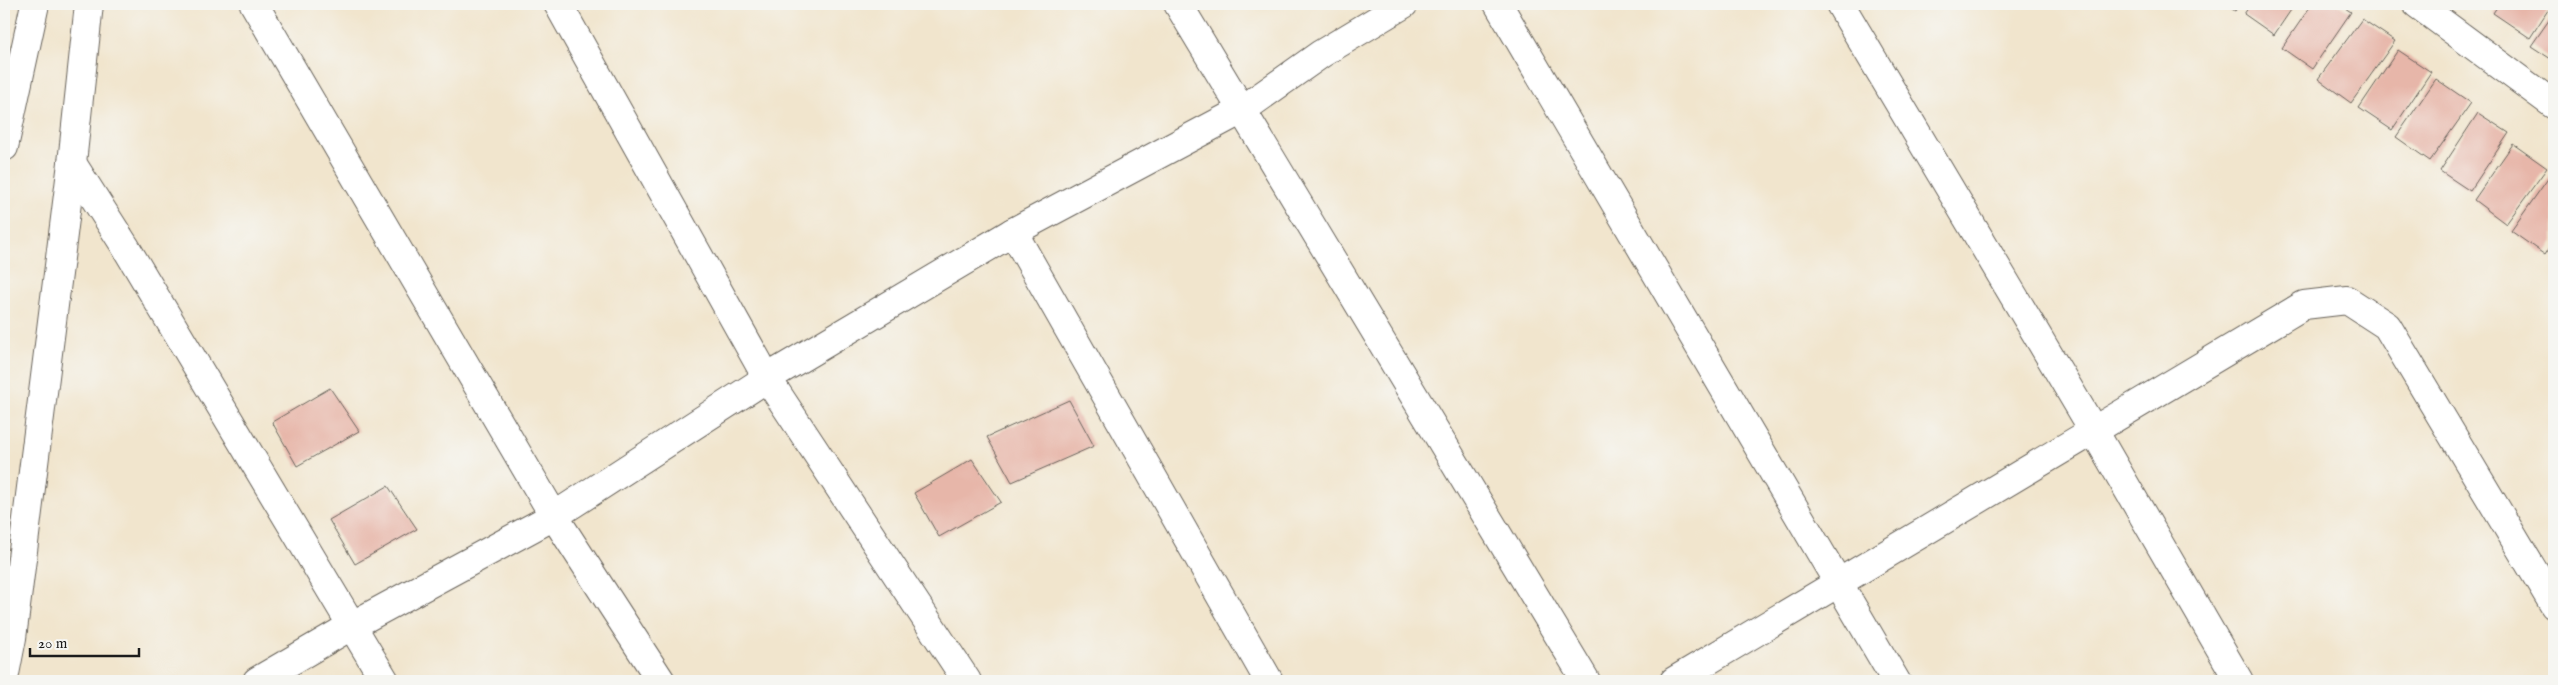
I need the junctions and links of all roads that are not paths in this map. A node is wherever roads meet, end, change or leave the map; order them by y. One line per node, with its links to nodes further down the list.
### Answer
1 (35, 4): 12 (street)
2 (89, 4): 13 (street)
3 (254, 4): 17 (street)
4 (558, 4): 15 (street)
5 (1178, 4): 11 (street)
6 (1404, 4): 11 (street)
7 (1498, 4): 18 (street)
8 (1840, 4): 16 (street)
9 (2418, 4): 10 (street)
10 (2554, 106)
11 (1242, 110): 14 (street); 27 (street)
12 (4, 147)
13 (72, 163): 20 (street); 21 (street)
14 (1013, 232): 15 (street); 26 (street)
15 (767, 378): 17 (street); 25 (street)
16 (2094, 431): 18 (street); 19 (street); 30 (street)
17 (554, 516): 20 (street); 24 (street)
18 (1839, 584): 28 (street); 29 (street)
19 (2554, 605)
20 (351, 626): 22 (street); 23 (street)
21 (4, 679)
22 (257, 681)
23 (385, 681)
24 (661, 681)
25 (967, 681)
26 (1269, 681)
27 (1586, 681)
28 (1674, 681)
29 (1896, 681)
30 (2239, 681)

